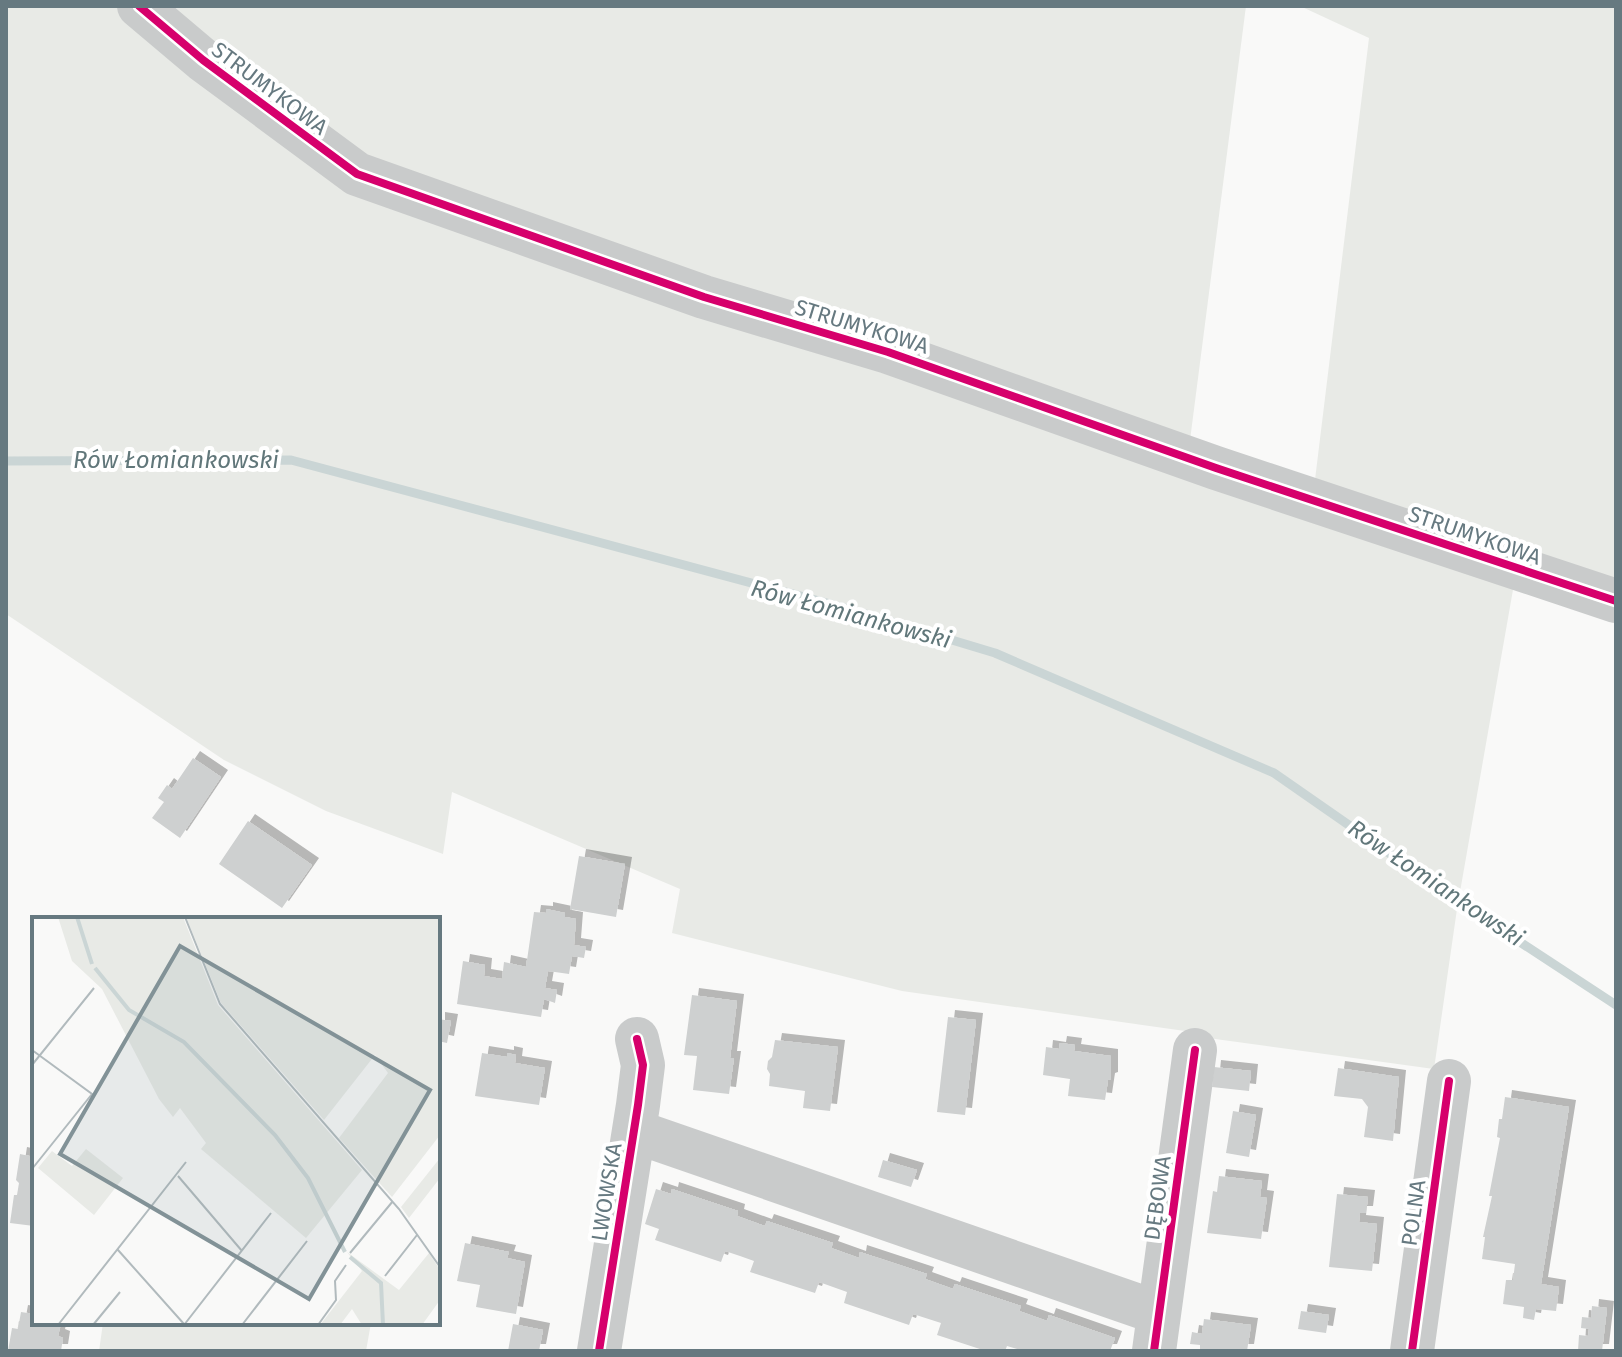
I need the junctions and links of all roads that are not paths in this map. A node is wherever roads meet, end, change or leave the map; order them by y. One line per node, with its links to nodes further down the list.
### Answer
1 (139, 6): 2 (street, STRUMYKOWA)
2 (1616, 601)
3 (637, 1039): 6 (street, LWOWSKA)
4 (1195, 1050): 7 (street, DĘBOWA)
5 (1449, 1081): 9 (street, POLNA)
6 (634, 1131): 7 (street); 8 (street, LWOWSKA)
7 (1156, 1332)
8 (599, 1351)
9 (1412, 1351)

